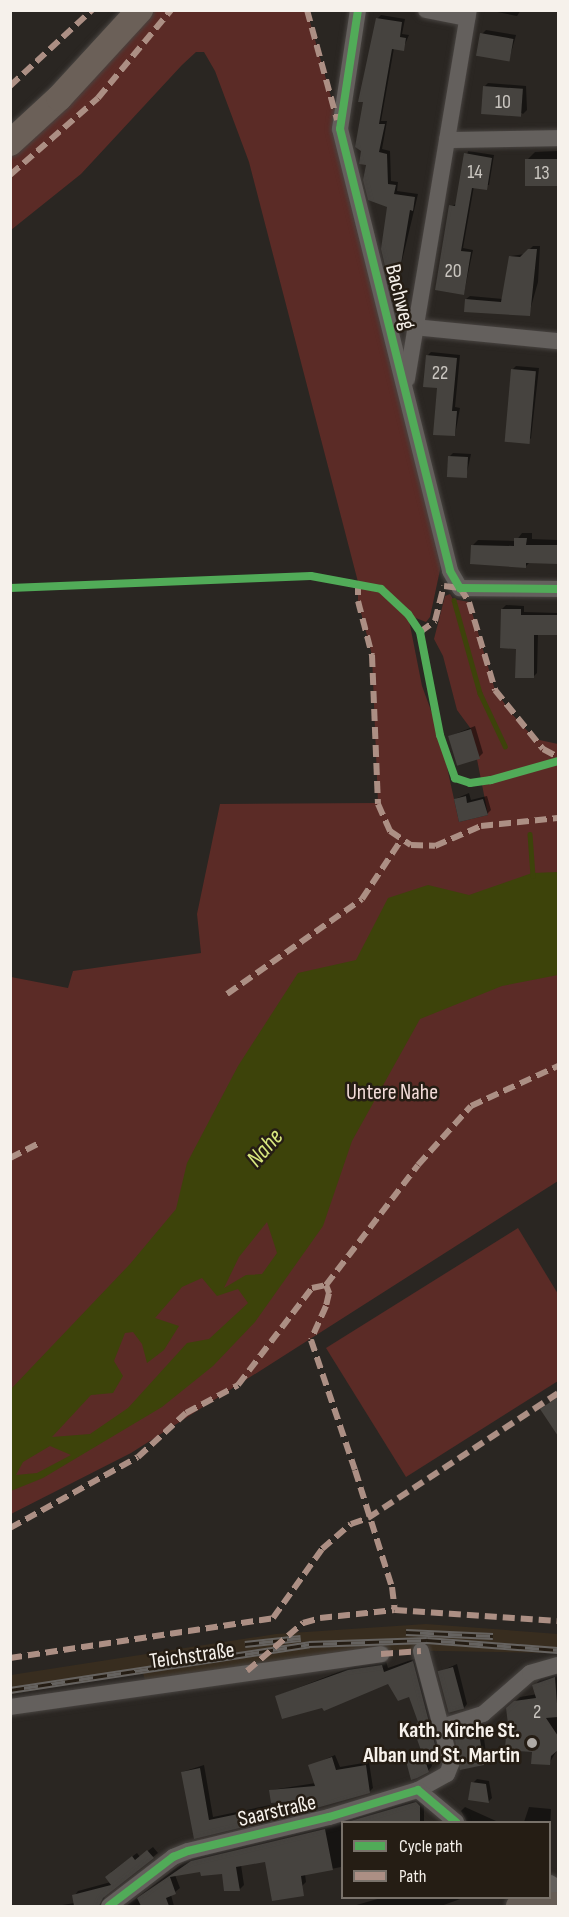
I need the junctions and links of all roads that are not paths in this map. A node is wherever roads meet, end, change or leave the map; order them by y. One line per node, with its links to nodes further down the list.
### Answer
1 (118, 10): 6 (highway)
2 (140, 10): 9 (highway)
3 (358, 10): 12 (street, Bachweg)
4 (426, 10): 5 (street, Bachweg)
5 (468, 14): 8 (street, Bachweg)
6 (10, 123)
7 (558, 138): 8 (street)
8 (447, 140): 10 (street, Bachweg)
9 (10, 143)
10 (414, 327): 11 (street); 12 (street, Bachweg)
11 (558, 341)
12 (406, 388): 13 (street, Bachweg)
13 (558, 589)
14 (421, 1651): 18 (street)
15 (381, 1654): 17 (street, Teichstraße)
16 (558, 1665): 18 (street)
17 (10, 1707)
18 (442, 1727): 19 (street, Saarstraße)
19 (418, 1790): 20 (street); 22 (street, Saarstraße)
20 (455, 1821)
21 (558, 1903): 23 (main road)
22 (109, 1906)
23 (528, 1906)

